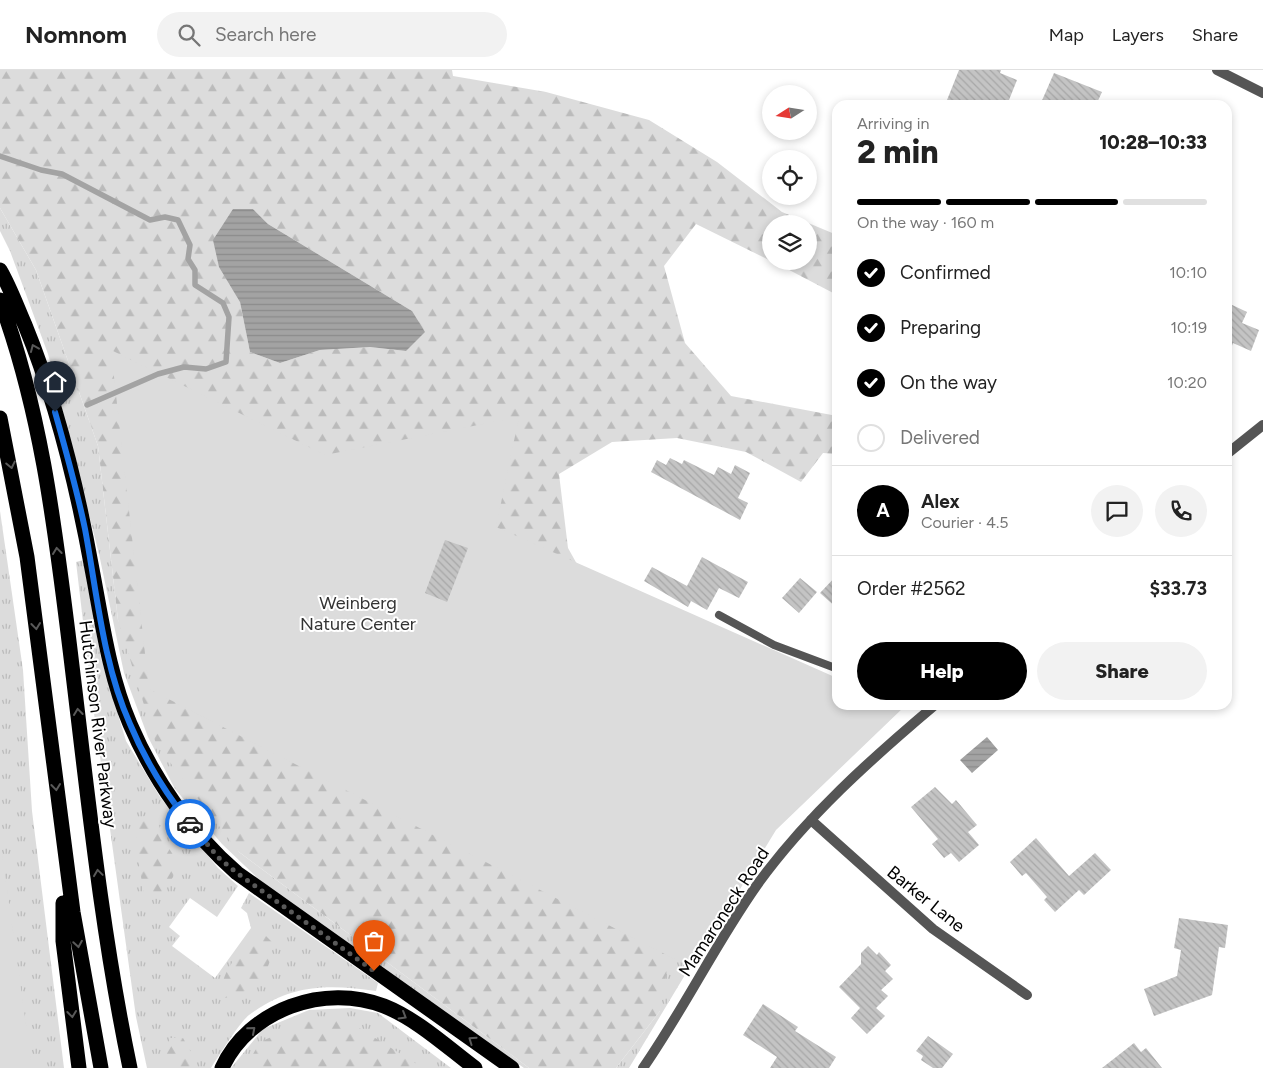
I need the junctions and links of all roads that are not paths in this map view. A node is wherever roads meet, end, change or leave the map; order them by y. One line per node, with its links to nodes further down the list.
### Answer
1 (1217, 70): 2 (street)
2 (1263, 93)
3 (0, 270): 19 (highway, one-way to 3)
4 (0, 300): 16 (highway, Hutchinson River Parkway, one-way to 4)
5 (0, 418): 12 (highway, one-way to 12)
6 (1263, 425): 7 (street)
7 (1232, 450)
8 (719, 615): 9 (lane)
9 (832, 667)
10 (928, 710): 11 (street, Mamaroneck Road)
11 (811, 820): 13 (street, Barker Lane); 20 (street, Mamaroneck Road)
12 (64, 844): 14 (highway, one-way to 14); 15 (highway, one-way to 15)
13 (1027, 994)
14 (79, 1068)
15 (101, 1068)
16 (130, 1068)
17 (222, 1068): 18 (highway, one-way to 18)
18 (475, 1068)
19 (512, 1068)
20 (643, 1068)

